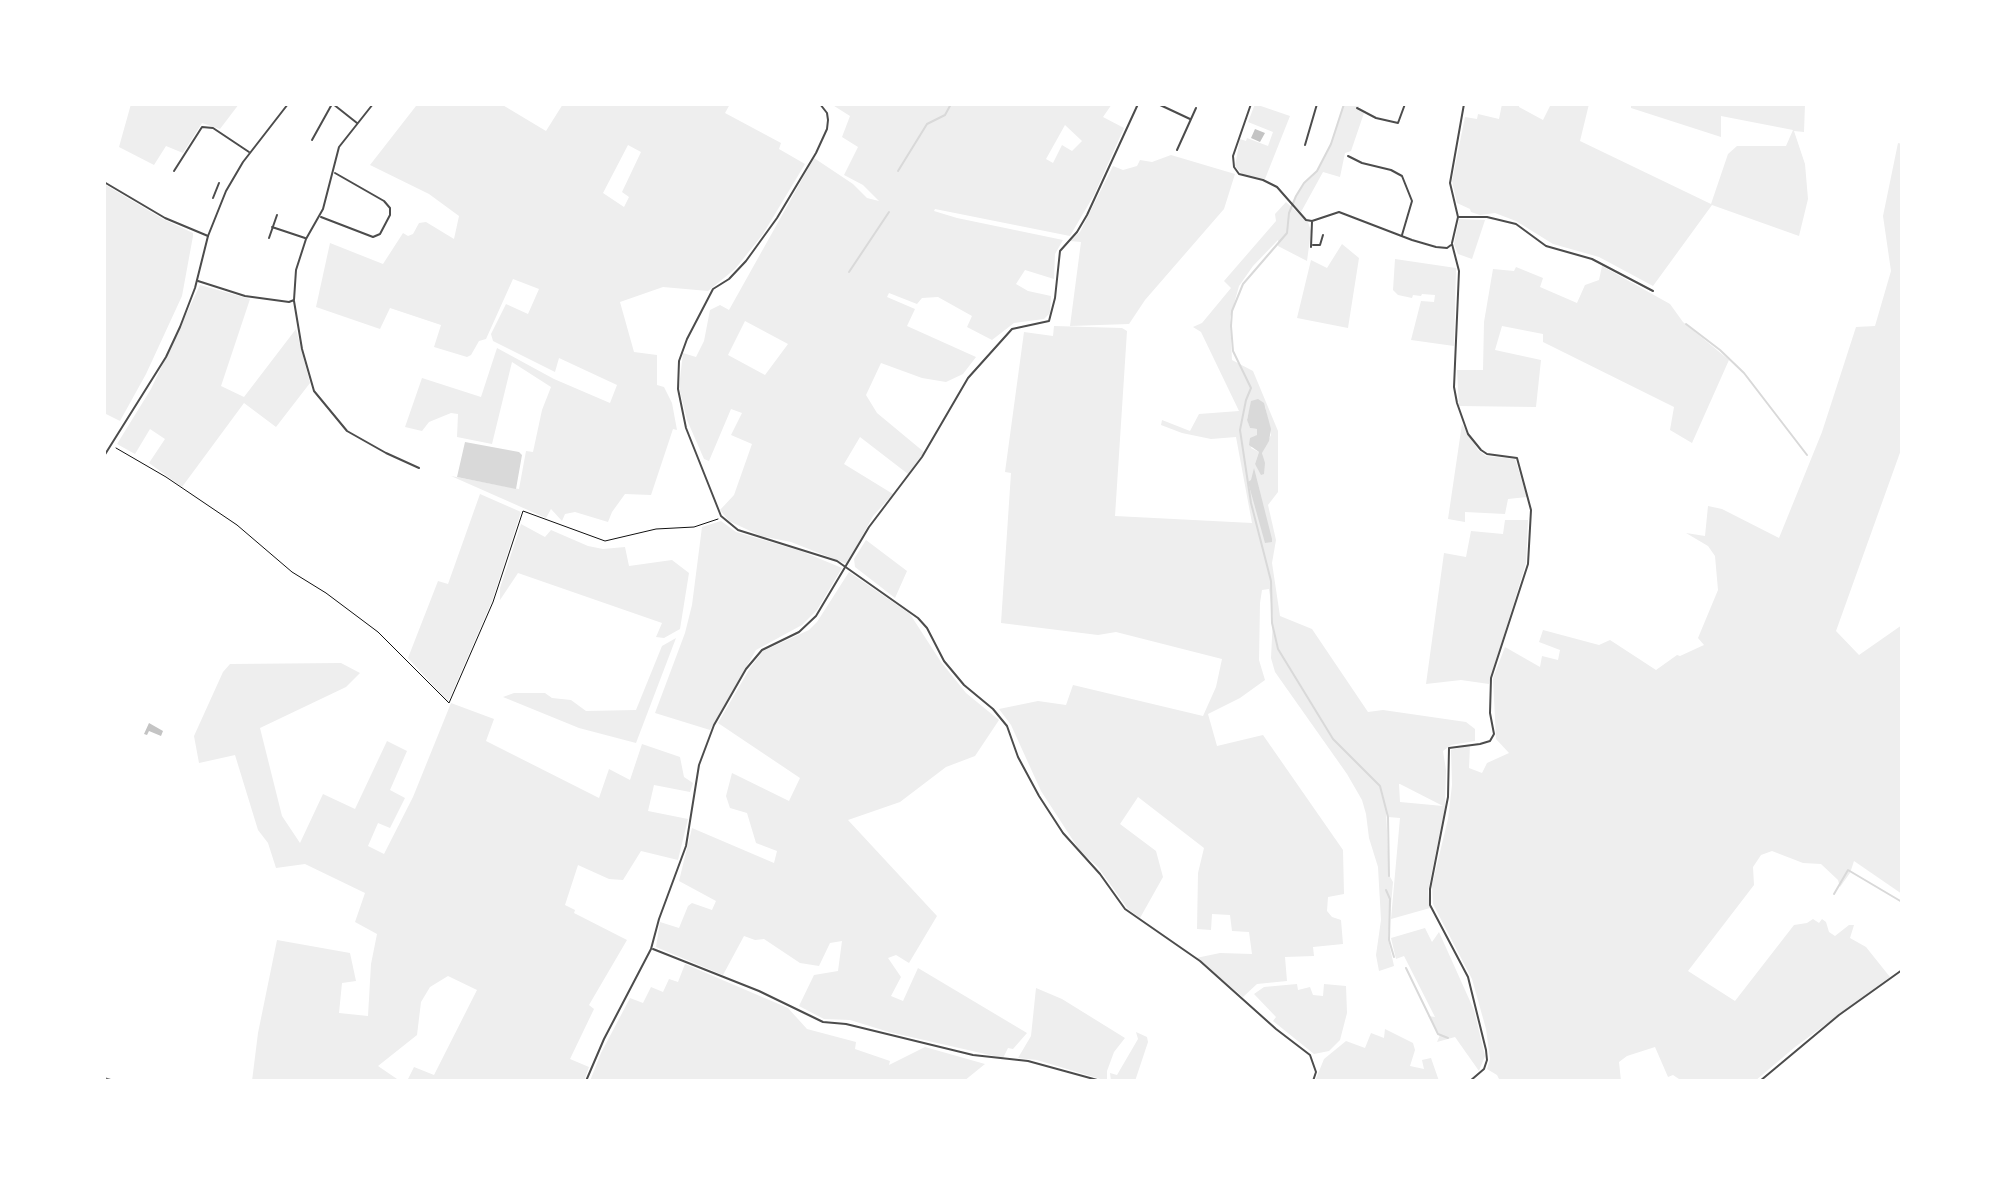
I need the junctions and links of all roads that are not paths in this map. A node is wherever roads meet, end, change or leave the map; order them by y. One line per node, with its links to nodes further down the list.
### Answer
1 (288, 104): 18 (street)
2 (332, 104): 14 (street); 15 (street)
3 (373, 104): 14 (street)
4 (820, 104): 45 (street)
5 (1138, 104): 45 (street)
6 (1158, 104): 13 (street)
7 (1251, 104): 32 (street)
8 (1317, 104): 16 (street)
9 (1405, 104): 12 (street)
10 (1464, 104): 27 (street)
11 (1196, 108): 13 (street)
12 (1357, 108)
13 (1190, 119): 17 (street)
14 (358, 123): 21 (street)
15 (312, 140)
16 (1305, 145)
17 (1177, 150)
18 (250, 152): 20 (street); 25 (street)
19 (1348, 156): 36 (street)
20 (174, 171)
21 (334, 173): 30 (street); 30 (street)
22 (104, 182): 35 (street)
23 (219, 183): 24 (street)
24 (216, 191): 25 (street); 26 (street)
25 (224, 194): 35 (street)
26 (213, 198)
27 (1457, 210): 29 (street); 31 (street)
28 (277, 215): 33 (street)
29 (1464, 216): 31 (street); 41 (street)
30 (320, 217): 38 (street)
31 (1458, 217): 39 (street)
32 (1312, 221): 34 (street); 36 (street)
33 (272, 227): 37 (street); 38 (street)
34 (1323, 235)
35 (208, 236): 40 (street)
36 (1402, 236): 39 (street)
37 (269, 238)
38 (306, 239): 42 (street)
39 (1452, 244): 51 (street)
40 (197, 281): 42 (street); 43 (street)
41 (1653, 291)
42 (294, 300): 44 (street)
43 (104, 456)
44 (419, 468)
45 (848, 567): 46 (street); 50 (street)
46 (651, 949): 48 (street); 49 (street)
47 (1902, 970): 52 (street)
48 (586, 1081)
49 (1101, 1081)
50 (1313, 1081)
51 (1470, 1081)
52 (1760, 1081)

